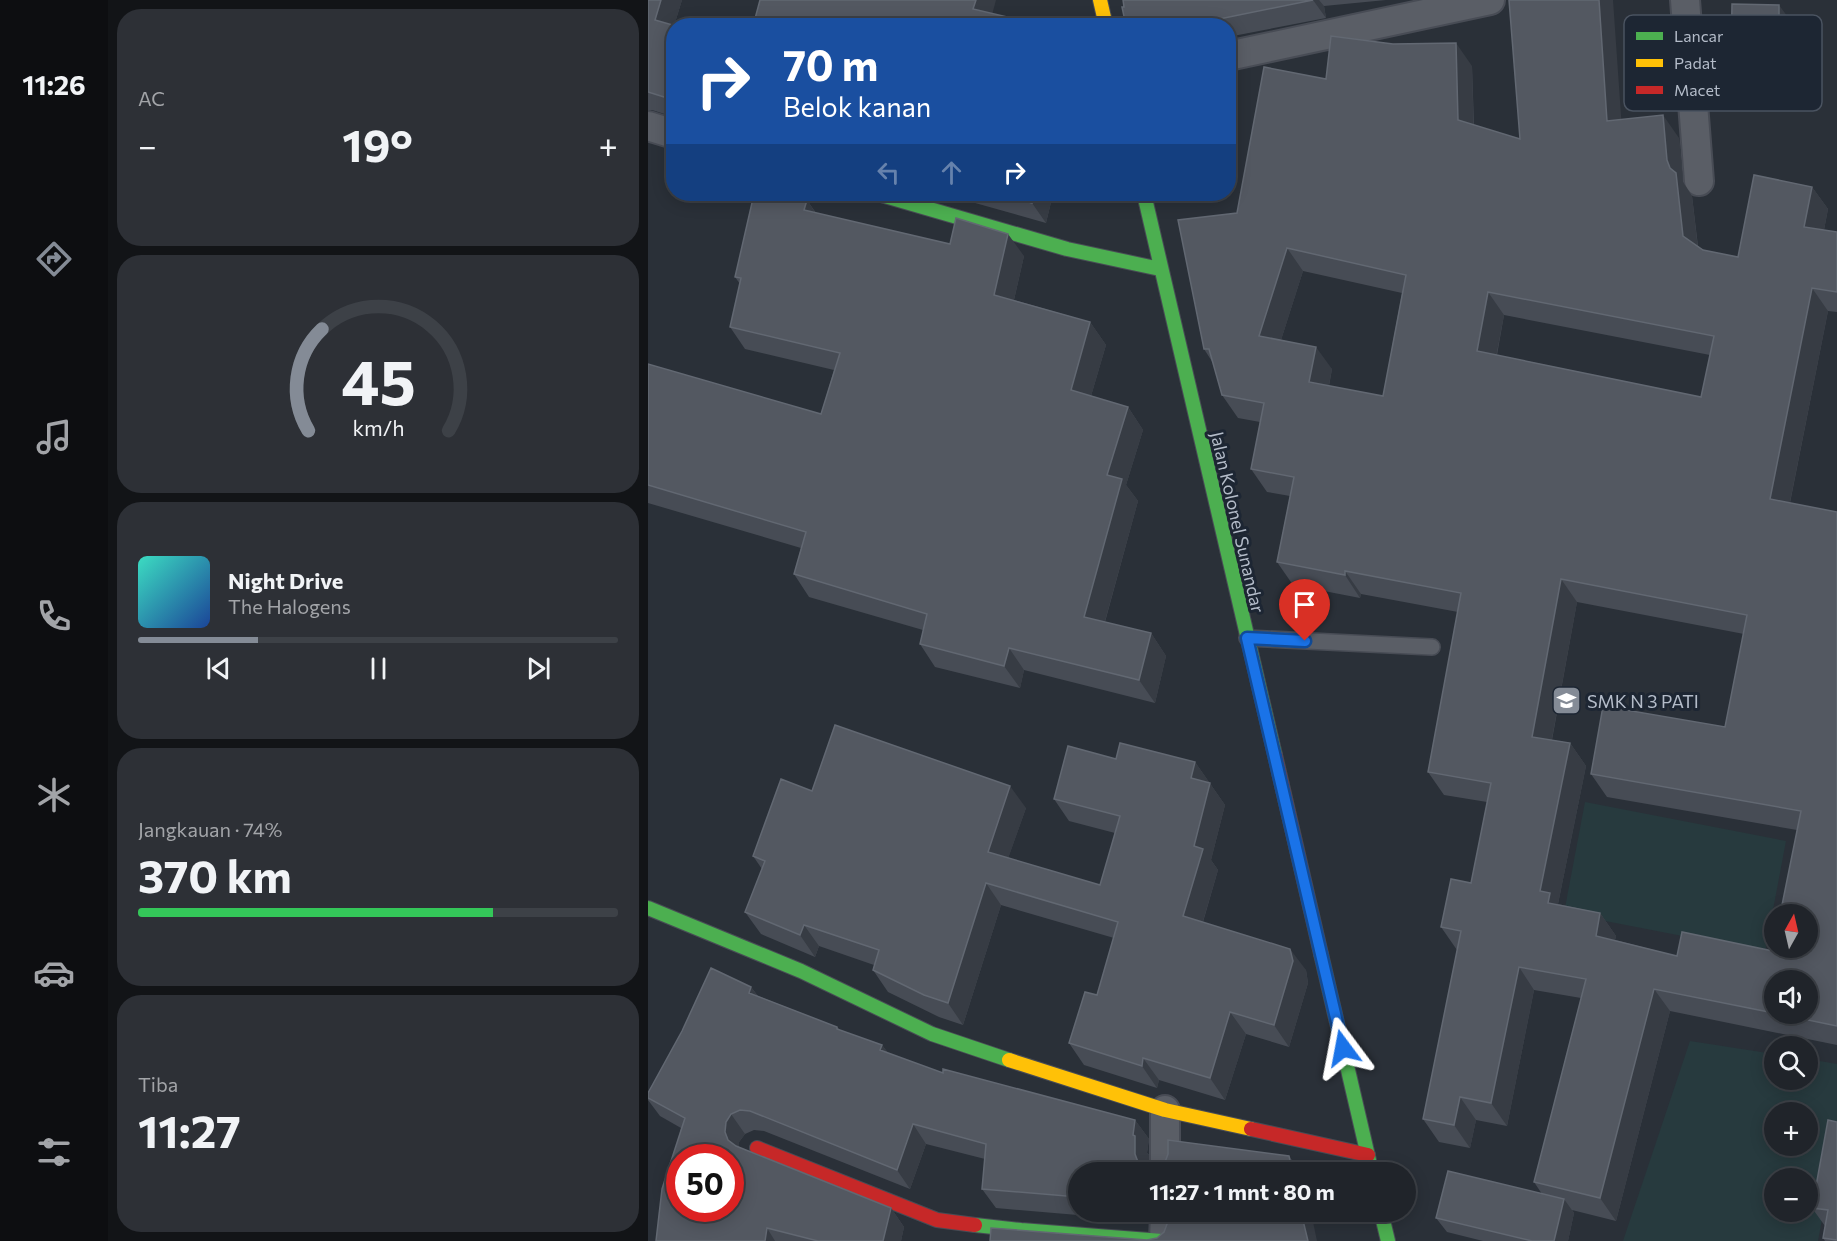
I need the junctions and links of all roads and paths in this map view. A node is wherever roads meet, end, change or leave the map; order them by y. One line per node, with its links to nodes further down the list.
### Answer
1 (1100, 0): 5 (street)
2 (1490, 0): 6 (street)
3 (1684, 0): 4 (street)
4 (1685, 15)
5 (1104, 18)
6 (1236, 54)
7 (1693, 111): 10 (street)
8 (648, 126): 9 (street)
9 (666, 132)
10 (1699, 181)
11 (902, 201): 13 (street)
12 (1145, 201): 13 (street, Jalan Kolonel Sunandar)
13 (1160, 269): 14 (street, Jalan Kolonel Sunandar)
14 (1247, 638): 15 (lane); 19 (street, Jalan Kolonel Sunandar)
15 (1432, 647)
16 (648, 908): 17 (street)
17 (1165, 1110): 19 (street); 20 (street)
18 (757, 1149): 24 (street)
19 (1368, 1155): 21 (street, Jalan Kolonel Sunandar)
20 (1165, 1162)
21 (1370, 1162)
22 (1164, 1222): 24 (street)
23 (1384, 1222): 25 (street)
24 (1163, 1241)
25 (1388, 1241)

